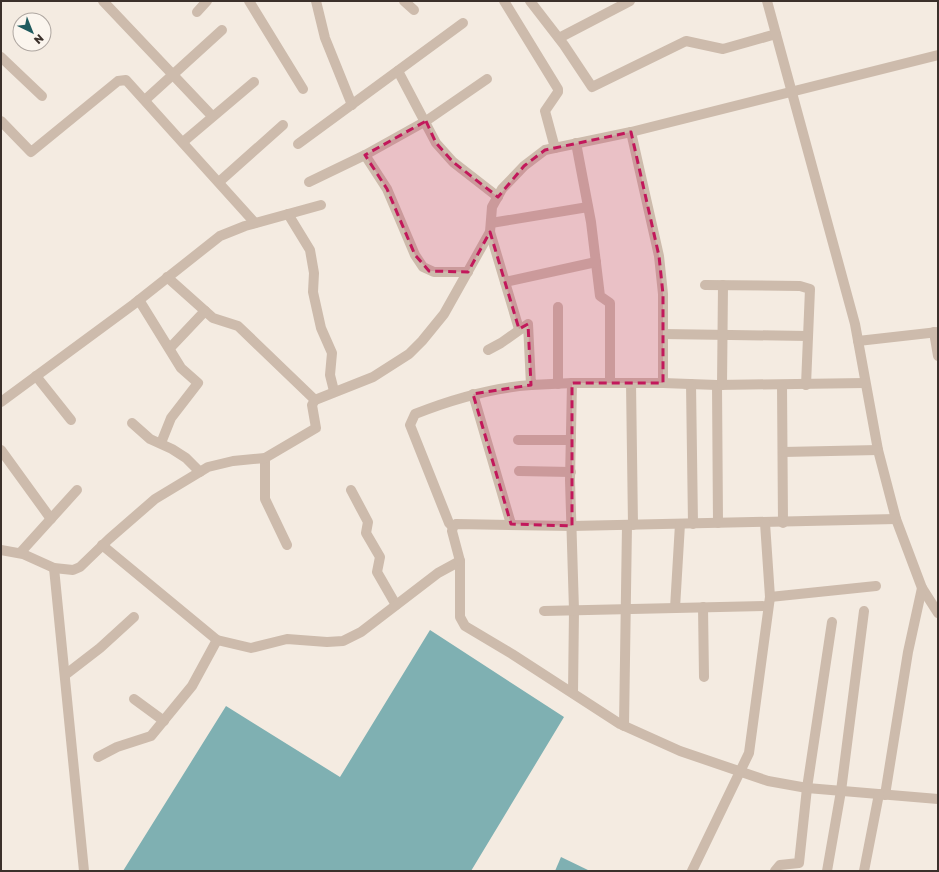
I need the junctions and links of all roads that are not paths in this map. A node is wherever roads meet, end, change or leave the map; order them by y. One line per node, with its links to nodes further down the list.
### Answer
1 (103, 1): 19 (street)
2 (207, 1): 11 (street)
3 (249, 1): 22 (street)
4 (316, 1): 26 (street)
5 (404, 1): 10 (street)
6 (504, 1): 35 (street)
7 (530, 1): 15 (street)
8 (630, 1): 15 (street)
9 (767, 1): 14 (street)
10 (414, 10)
11 (197, 12)
12 (463, 23): 18 (street)
13 (222, 30): 19 (street)
14 (776, 34): 15 (street); 23 (street)
15 (559, 38)
16 (938, 55): 23 (street)
17 (1, 57): 24 (street)
18 (398, 71): 26 (street); 29 (street)
19 (174, 74): 25 (street); 27 (street)
20 (487, 79): 29 (street)
21 (254, 82): 27 (street)
22 (303, 89)
23 (791, 91): 31 (street); 59 (street)
24 (42, 96)
25 (145, 100): 28 (street); 32 (street)
26 (352, 105): 34 (street)
27 (212, 116): 32 (street)
28 (1, 121)
29 (426, 121): 36 (street); 39 (street)
30 (283, 126): 37 (street)
31 (631, 132): 33 (street); 56 (street)
32 (183, 142): 37 (street)
33 (576, 143): 35 (street); 41 (street)
34 (298, 144)
35 (555, 148): 39 (street)
36 (365, 155): 38 (street); 46 (street)
37 (219, 182): 43 (street)
38 (309, 182)
39 (498, 197): 44 (street)
40 (321, 205): 42 (street)
41 (588, 207): 44 (street); 45 (street)
42 (288, 214): 43 (street); 75 (street)
43 (255, 223): 47 (street)
44 (490, 228): 46 (street); 48 (street)
45 (596, 262): 48 (street); 65 (street)
46 (468, 272): 75 (street)
47 (167, 276): 51 (street); 53 (street)
48 (505, 282): 54 (street)
49 (704, 285): 50 (street)
50 (723, 285): 57 (street); 58 (street)
51 (139, 300): 60 (street); 63 (street)
52 (558, 307): 69 (street)
53 (205, 311): 60 (street); 77 (street)
54 (519, 329): 61 (street); 71 (street)
55 (936, 332): 59 (street); 62 (street)
56 (663, 334): 57 (street); 67 (street)
57 (723, 335): 58 (street); 72 (street)
58 (808, 336): 74 (street)
59 (858, 341): 68 (street)
60 (170, 348): 83 (street)
61 (488, 350)
62 (938, 356)
63 (36, 376): 78 (street); 79 (street)
64 (572, 383): 65 (street); 69 (street); 82 (street)
65 (610, 383): 66 (street)
66 (632, 383): 67 (street); 101 (street)
67 (663, 383): 70 (street)
68 (866, 383): 74 (street); 85 (street)
69 (558, 384): 71 (street)
70 (691, 384): 72 (street); 99 (street)
71 (531, 385): 76 (street)
72 (719, 385): 73 (street); 100 (street)
73 (782, 385): 74 (street); 86 (street)
74 (806, 385)
75 (334, 391): 77 (street)
76 (473, 394): 97 (street); 103 (street)
77 (315, 400): 87 (street)
78 (1, 402)
79 (71, 420)
80 (132, 423): 83 (street)
81 (518, 440): 82 (street)
82 (571, 440): 90 (street)
83 (161, 443): 89 (street)
84 (1, 450): 94 (street)
85 (878, 450): 86 (street); 93 (street)
86 (783, 452): 96 (street)
87 (265, 458): 89 (street); 105 (street)
88 (520, 471): 90 (street)
89 (200, 472): 104 (street)
90 (571, 472): 102 (street)
91 (77, 490): 94 (street)
92 (351, 490): 113 (street)
93 (896, 519): 96 (street); 111 (street)
94 (51, 520): 107 (street)
95 (765, 523): 96 (street); 100 (street); 112 (street)
96 (783, 523)
97 (511, 524): 102 (street); 103 (street)
98 (680, 524): 99 (street); 101 (street); 115 (street)
99 (693, 524): 100 (street)
100 (718, 524)
101 (630, 525): 102 (street); 116 (street)
102 (572, 526): 117 (street)
103 (453, 527): 108 (street)
104 (102, 545): 109 (street); 123 (street)
105 (287, 545)
106 (1, 550): 107 (street)
107 (20, 553): 109 (street)
108 (460, 561): 113 (street); 126 (street)
109 (54, 568): 124 (street)
110 (876, 586): 112 (street)
111 (922, 588): 120 (street); 134 (street)
112 (769, 601): 114 (street); 131 (street)
113 (396, 605): 123 (street)
114 (703, 607): 115 (street); 125 (street)
115 (675, 608): 116 (street)
116 (626, 609): 117 (street); 129 (street)
117 (574, 610): 118 (street); 126 (street)
118 (544, 611)
119 (864, 611): 133 (street)
120 (938, 613)
121 (134, 617): 124 (street)
122 (832, 622): 132 (street)
123 (217, 640): 128 (street)
124 (65, 675): 136 (street)
125 (704, 677)
126 (573, 694): 129 (street)
127 (134, 699): 128 (street)
128 (164, 720): 130 (street)
129 (624, 726): 131 (street)
130 (98, 757)
131 (740, 771): 132 (street); 137 (street)
132 (807, 788): 133 (street); 138 (street)
133 (841, 791): 134 (street); 139 (street)
134 (882, 794): 135 (street); 140 (street)
135 (938, 799)
136 (84, 871)
137 (692, 871)
138 (775, 871)
139 (827, 871)
140 (864, 871)

